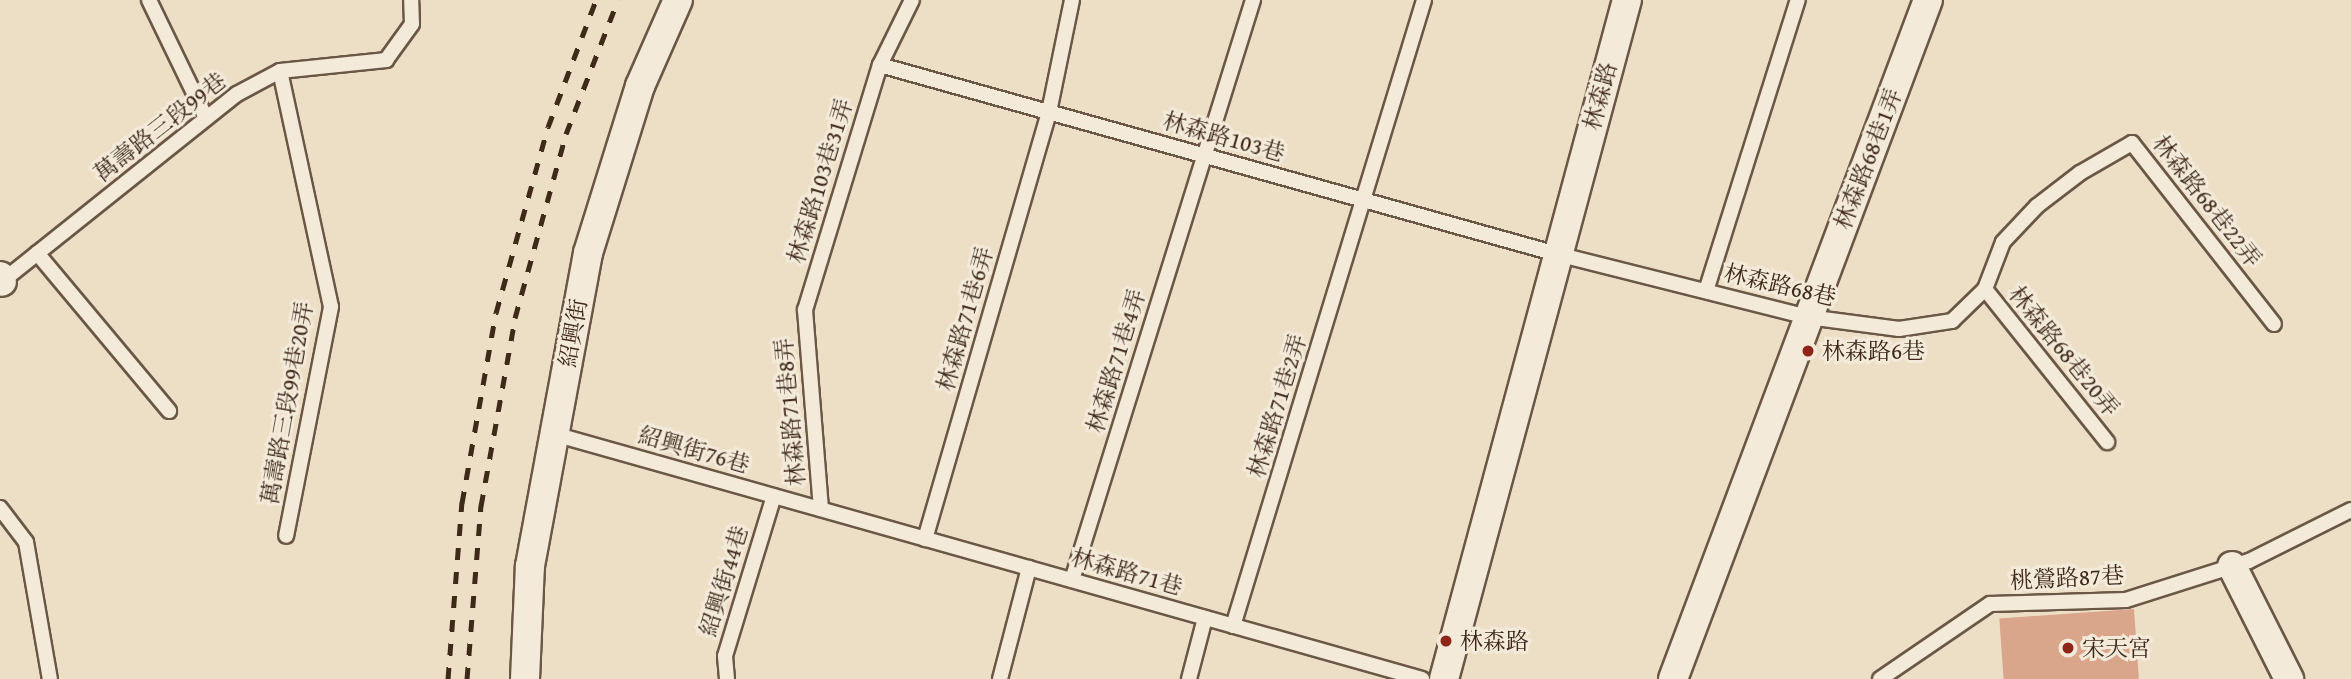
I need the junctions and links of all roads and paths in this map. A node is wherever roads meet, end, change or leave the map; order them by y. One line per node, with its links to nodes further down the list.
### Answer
1 (149, 0): 14 (lane)
2 (411, 0): 12 (lane, 萬壽路三段99巷)
3 (678, 0): 26 (street, 紹興街)
4 (912, 0): 11 (lane, 林森路103巷31弄)
5 (1072, 0): 13 (lane, 林森路71巷6弄)
6 (1252, 0): 15 (lane, 林森路71巷4弄)
7 (1424, 0): 16 (lane, 林森路71巷2弄)
8 (1627, 0): 18 (street, 林森路)
9 (1798, 0): 21 (lane)
10 (1928, 0): 23 (street, 林森路68巷1弄)
11 (880, 65): 13 (lane, 林森路103巷); 22 (lane, 林森路103巷31弄)
12 (280, 71): 14 (lane, 萬壽路三段99巷); 32 (lane, 萬壽路三段99巷20弄)
13 (1049, 112): 15 (lane, 林森路103巷); 33 (lane, 林森路71巷6弄)
14 (206, 118): 17 (lane, 萬壽路三段99巷)
15 (1204, 155): 16 (lane, 林森路103巷); 36 (lane, 林森路71巷4弄)
16 (1364, 200): 18 (lane, 林森路103巷); 38 (lane, 林森路71巷2弄)
17 (37, 253): 19 (lane, 萬壽路三段99巷); 25 (lane)
18 (1557, 254): 21 (lane, 林森路68巷); 45 (street, 林森路)
19 (1, 280)
20 (1985, 289): 23 (lane, 林森路68巷); 24 (lane, 林森路68巷22弄); 27 (lane, 林森路68巷20弄)
21 (1706, 291): 23 (lane, 林森路68巷)
22 (805, 310): 30 (lane, 林森路71巷8弄)
23 (1808, 317): 46 (street)
24 (2274, 324)
25 (169, 411)
26 (554, 435): 28 (lane, 紹興街76巷); 40 (street, 紹興街)
27 (2107, 442)
28 (774, 496): 30 (lane, 紹興街76巷); 41 (lane, 紹興街44巷)
29 (0, 508): 39 (lane)
30 (821, 509): 33 (lane, 林森路71巷)
31 (2351, 510): 34 (lane, 桃鶯路87巷)
32 (286, 536)
33 (925, 539): 35 (lane, 林森路71巷)
34 (2232, 566): 47 (lane, 桃鶯路87巷); 48 (street)
35 (1029, 568): 36 (lane, 林森路71巷); 42 (lane)
36 (1072, 580): 37 (lane, 林森路71巷)
37 (1205, 618): 38 (lane, 林森路71巷); 43 (lane)
38 (1233, 626): 44 (lane, 林森路71巷)
39 (50, 679)
40 (525, 679)
41 (727, 679)
42 (1000, 679)
43 (1189, 679)
44 (1422, 679)
45 (1444, 679)
46 (1673, 679)
47 (1880, 679)
48 (2289, 679)

